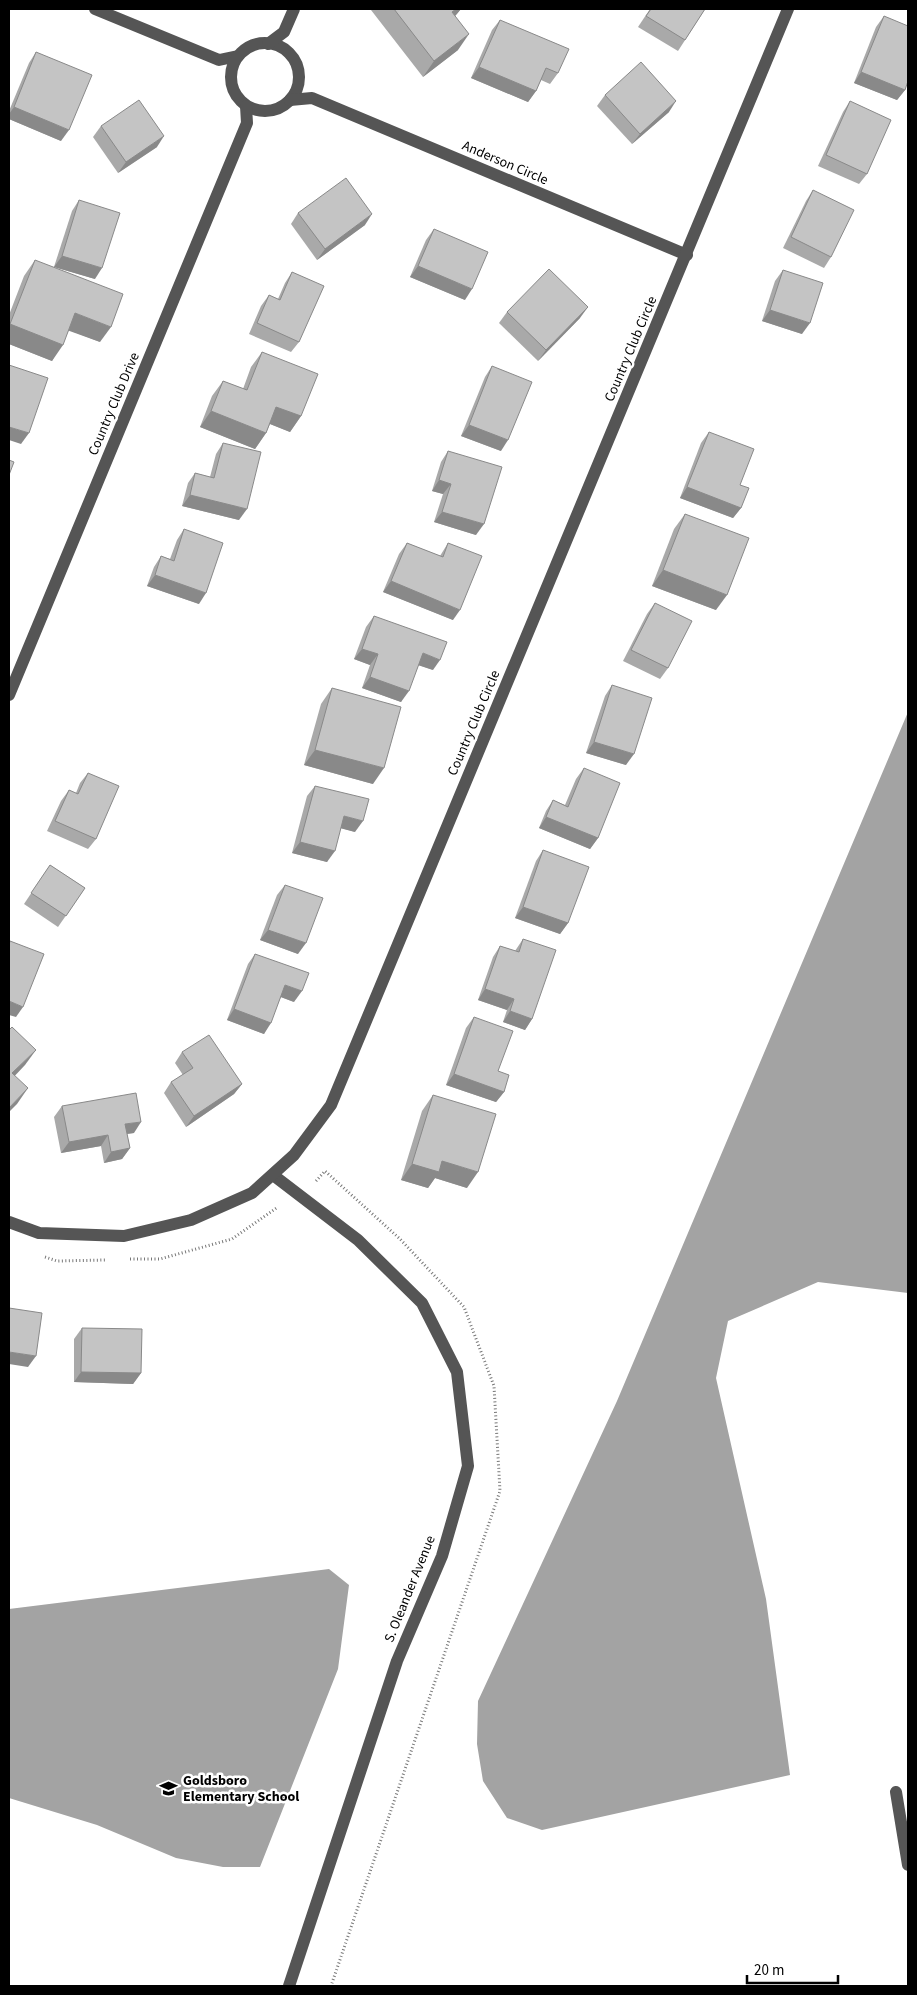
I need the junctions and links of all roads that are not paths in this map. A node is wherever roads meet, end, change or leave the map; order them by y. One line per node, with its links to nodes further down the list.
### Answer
1 (95, 9): 8 (street)
2 (294, 9): 4 (street)
3 (788, 9): 16 (street, Country Club Circle)
4 (284, 32): 5 (street); 6 (street)
5 (268, 44): 6 (street); 7 (street)
6 (289, 53): 10 (street)
7 (238, 56): 8 (street); 9 (street)
8 (219, 60): 9 (street)
9 (231, 76): 13 (street)
10 (298, 80): 11 (street, Anderson Circle); 12 (street)
11 (312, 98): 12 (street, Anderson Circle); 16 (street, Anderson Circle)
12 (290, 100): 14 (street)
13 (246, 106): 14 (street); 15 (street, Country Club Drive)
14 (264, 112): 15 (street)
15 (247, 123): 17 (street, Country Club Drive)
16 (687, 255): 18 (street, Country Club Circle)
17 (9, 695)
18 (273, 1174): 19 (street, Country Club Circle); 22 (street, S. Oleander Avenue)
19 (9, 1222)
20 (896, 1792): 21 (street)
21 (908, 1865)
22 (289, 1986)

